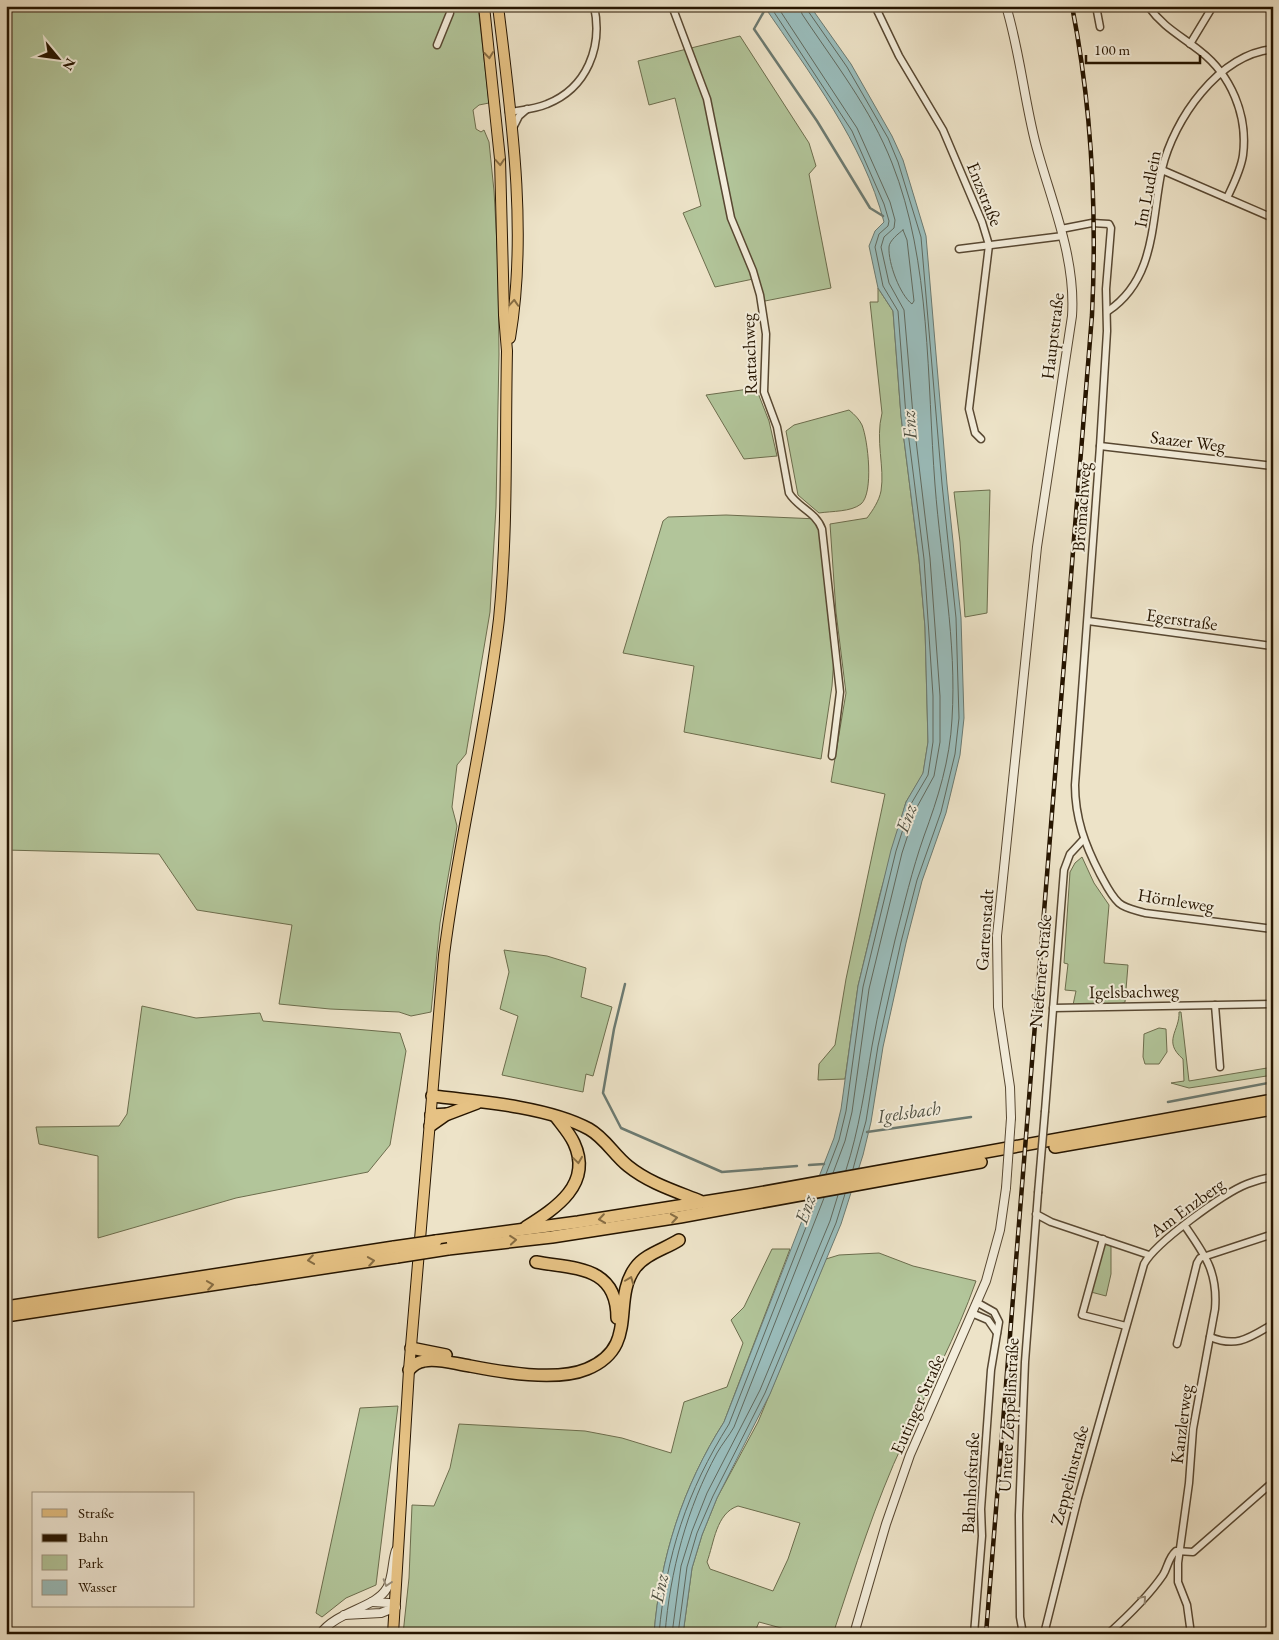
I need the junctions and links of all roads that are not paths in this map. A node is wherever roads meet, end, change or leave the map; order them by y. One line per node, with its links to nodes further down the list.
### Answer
1 (484, 6): 18 (main road, one-way to 18)
2 (498, 6): 17 (main road)
3 (594, 6): 16 (street)
4 (672, 6): 35 (street, Rattachweg)
5 (875, 6): 24 (street, Enzstraße)
6 (1006, 6): 23 (street, Hauptstraße)
7 (1096, 6): 11 (street)
8 (1148, 6): 12 (street)
9 (1213, 6): 12 (street)
10 (450, 13): 13 (street)
11 (1100, 27)
12 (1190, 44): 15 (street)
13 (437, 45)
14 (1273, 49): 15 (street, Im Ludlein)
15 (1221, 72): 20 (street, Im Ludlein); 21 (street)
16 (529, 108): 17 (street); 19 (street)
17 (509, 112): 18 (main road); 19 (main road)
18 (496, 114): 27 (main road, one-way to 27)
19 (512, 140): 27 (main road, one-way to 19)
20 (1162, 170): 21 (street); 26 (street, Im Ludlein)
21 (1228, 198): 22 (street)
22 (1272, 216)
23 (1062, 233): 24 (street); 26 (street, Brömachweg); 34 (street, Hauptstraße)
24 (989, 245): 25 (street); 28 (street, Enzstraße)
25 (959, 249)
26 (1108, 311): 29 (street, Brömachweg)
27 (507, 351): 42 (main road)
28 (980, 439)
29 (1100, 446): 30 (street, Saazer Weg); 31 (street, Brömachweg)
30 (1273, 466)
31 (1088, 621): 33 (street, Egerstraße); 36 (street, Brömachweg)
32 (1273, 640): 33 (street)
33 (1272, 646)
34 (1023, 675): 50 (street, Gartenstadt, bridge)
35 (832, 756)
36 (1083, 840): 37 (street, Hörnleweg); 40 (street, Nieferner Straße)
37 (1273, 929)
38 (1273, 1004): 39 (street, Igelsbachweg)
39 (1215, 1005): 40 (street, Igelsbachweg); 41 (street)
40 (1053, 1008): 51 (street, Nieferner Straße, bridge)
41 (1220, 1067)
42 (432, 1096): 44 (highway); 47 (main road)
43 (1273, 1100): 49 (highway)
44 (482, 1102): 46 (highway); 47 (highway)
45 (1273, 1109): 49 (highway)
46 (556, 1117): 53 (highway); 56 (highway, one-way to 56)
47 (430, 1120): 73 (main road)
48 (1273, 1177): 55 (street, Am Enzberg)
49 (874, 1178): 52 (highway)
50 (1006, 1188): 64 (street, Eutinger Straße)
51 (1038, 1195): 54 (street, Untere Zeppelinstraße)
52 (750, 1200): 53 (highway); 60 (highway, one-way to 52, bridge)
53 (702, 1202): 56 (highway, one-way to 56)
54 (1036, 1214): 58 (street); 85 (street, Untere Zeppelinstraße)
55 (1185, 1226): 61 (street, Am Enzberg); 62 (street, Kanzlerweg)
56 (522, 1229): 60 (highway, bridge)
57 (1273, 1234): 62 (street)
58 (1103, 1239): 61 (street); 69 (street)
59 (679, 1240): 74 (highway, one-way to 59)
60 (395, 1252): 65 (highway, one-way to 65); 67 (highway, one-way to 60)
61 (1148, 1256): 69 (street, Zeppelinstraße)
62 (1207, 1257): 71 (street, Kanzlerweg); 72 (street)
63 (536, 1262): 73 (highway)
64 (978, 1303): 66 (street, Eutinger Straße); 70 (street, Bahnhofstraße)
65 (6, 1307)
66 (974, 1314): 70 (street); 83 (street, Eutinger Straße)
67 (6, 1316)
68 (1273, 1324): 71 (street)
69 (1126, 1326): 86 (street, Zeppelinstraße)
70 (997, 1333): 84 (street, Bahnhofstraße)
71 (1210, 1336): 77 (street, Kanzlerweg)
72 (1177, 1344)
73 (411, 1348): 74 (main road)
74 (409, 1370): 76 (main road)
75 (1273, 1482): 77 (street)
76 (400, 1536): 78 (street, one-way to 78); 79 (main road)
77 (1179, 1551): 87 (street, one-way to 77); 88 (street, Kanzlerweg)
78 (372, 1602): 79 (street); 80 (street)
79 (396, 1607): 80 (street); 82 (main road)
80 (344, 1615): 81 (street)
81 (320, 1634)
82 (393, 1634)
83 (854, 1634)
84 (974, 1634)
85 (1023, 1634)
86 (1044, 1634)
87 (1108, 1634)
88 (1191, 1634)

